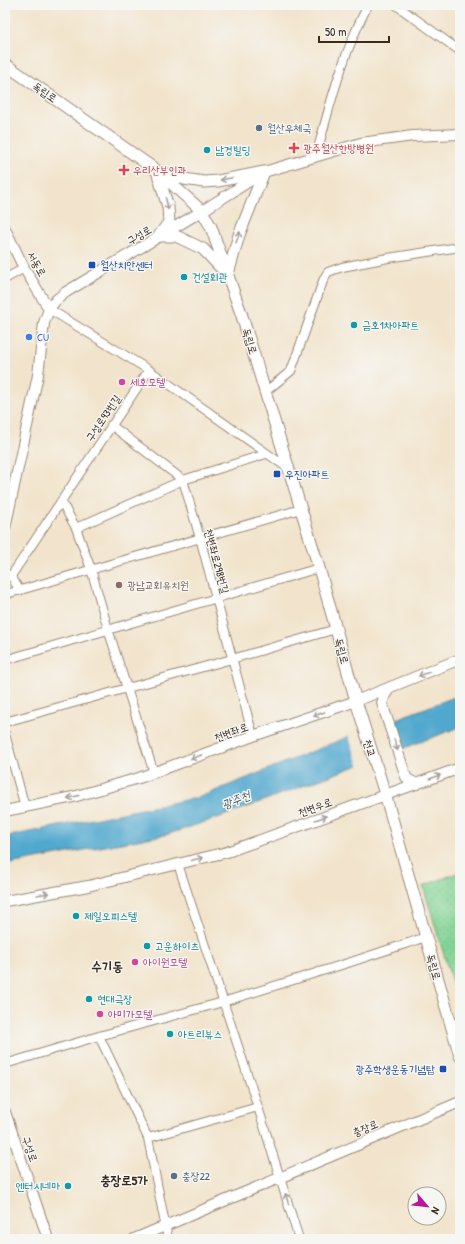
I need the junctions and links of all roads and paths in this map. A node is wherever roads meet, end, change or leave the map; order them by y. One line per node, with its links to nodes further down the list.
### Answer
1 (368, 5): 6 (street)
2 (396, 5): 3 (street)
3 (460, 51)
4 (5, 64): 7 (main road, 독립로)
5 (460, 134): 6 (street, 구성로)
6 (316, 156): 8 (street, 구성로)
7 (156, 170): 8 (main road, one-way to 7); 9 (main road, 독립로); 11 (main road, one-way to 11)
8 (264, 172): 9 (street, 구성로); 14 (main road, one-way to 8)
9 (202, 211): 11 (street, 구성로); 14 (main road, 독립로)
10 (5, 230): 13 (street, 서동로)
11 (159, 236): 14 (main road); 16 (street, 구성로)
12 (460, 247): 18 (street)
13 (24, 268): 15 (street); 16 (street, 서동로)
14 (228, 274): 18 (main road, 독립로)
15 (5, 279)
16 (49, 309): 17 (street); 25 (street, 구성로)
17 (149, 370): 19 (street, 구성로93번길); 20 (street)
18 (265, 392): 21 (main road, 독립로)
19 (111, 425): 22 (street); 23 (street, 구성로93번길)
20 (266, 454): 21 (street); 22 (street)
21 (289, 469): 24 (main road, 독립로)
22 (183, 480): 26 (street); 27 (street, 천변좌로298번길)
23 (61, 501): 26 (street); 30 (street, 구성로93번길)
24 (301, 509): 27 (street); 28 (main road, 독립로)
25 (5, 528)
26 (76, 528): 29 (street)
27 (200, 538): 29 (street); 33 (street, 천변좌로298번길)
28 (319, 568): 33 (street); 35 (main road, 독립로)
29 (91, 569): 31 (street); 34 (street)
30 (8, 575): 31 (street)
31 (20, 590): 32 (street)
32 (5, 597)
33 (216, 598): 34 (street); 36 (street, 천변좌로298번길)
34 (108, 629): 38 (street); 40 (street)
35 (336, 629): 36 (street); 41 (main road, 독립로)
36 (232, 659): 40 (street); 44 (street, 천변좌로298번길)
37 (460, 659): 39 (street, 천변좌로, one-way to 39)
38 (5, 660)
39 (390, 687): 41 (street, 천변좌로); 47 (street, one-way to 47)
40 (127, 688): 42 (street); 46 (street)
41 (357, 706): 44 (street, 천변좌로, one-way to 44); 48 (main road, 천교)
42 (5, 722)
43 (5, 734): 49 (street)
44 (253, 736): 46 (street, 천변좌로, one-way to 46)
45 (460, 768): 47 (street, 천변우로, one-way to 45)
46 (154, 773): 49 (street, 천변좌로, one-way to 49)
47 (417, 784): 48 (street, 천변우로)
48 (384, 790): 51 (street, 천변우로, one-way to 48); 53 (main road, 독립로)
49 (25, 807): 50 (street, 천변좌로)
50 (5, 811)
51 (178, 864): 52 (street, 천변우로, one-way to 51); 54 (street)
52 (5, 901)
53 (426, 937): 54 (street); 56 (main road, 독립로)
54 (223, 1002): 55 (street); 59 (street)
55 (99, 1036): 57 (street); 61 (street)
56 (460, 1056)
57 (5, 1064)
58 (460, 1102): 62 (street, 충장로)
59 (258, 1107): 61 (street); 62 (street)
60 (5, 1112): 64 (street, 구성로)
61 (148, 1138): 63 (street)
62 (280, 1178): 63 (street, 충장로); 67 (street, one-way to 62)
63 (165, 1226): 65 (street, 충장로); 66 (street)
64 (48, 1239)
65 (134, 1239)
66 (168, 1239)
67 (299, 1239)

